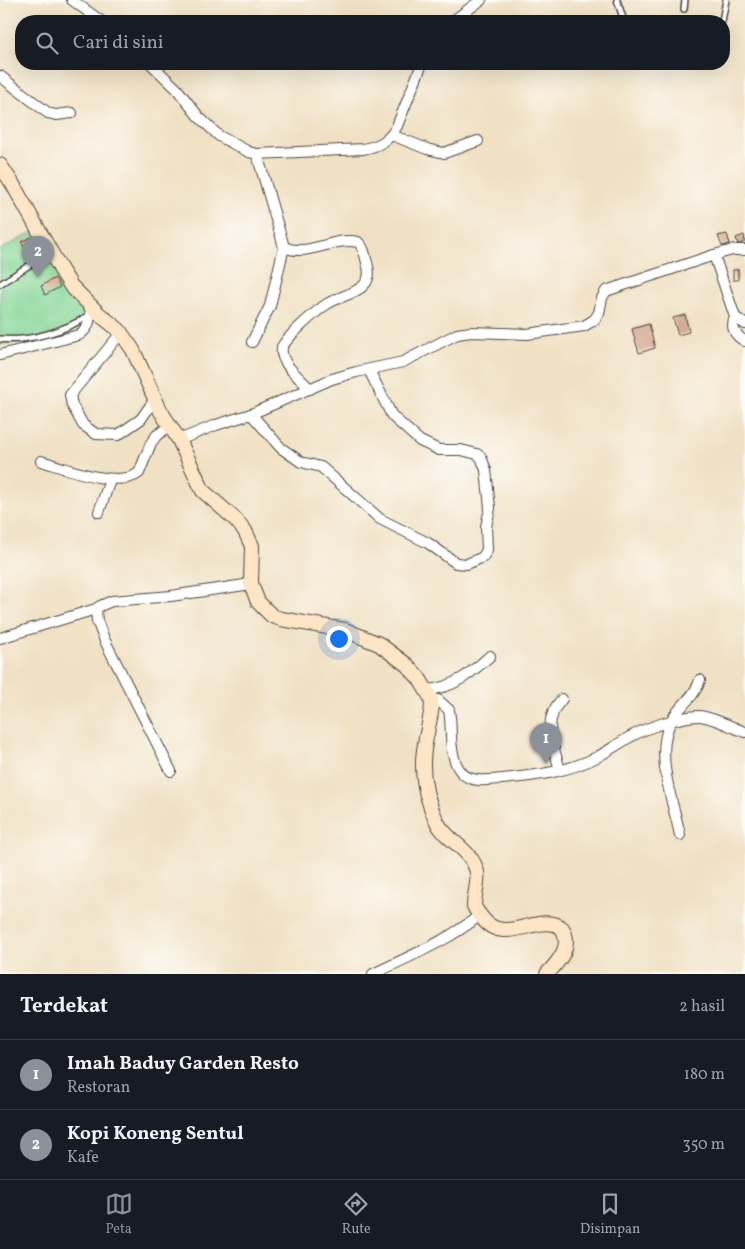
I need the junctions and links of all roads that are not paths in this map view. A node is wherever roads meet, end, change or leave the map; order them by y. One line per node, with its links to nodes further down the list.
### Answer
1 (72, 0): 7 (street)
2 (481, 0): 8 (street)
3 (617, 0): 9 (lane)
4 (685, 0): 6 (lane)
5 (726, 0): 10 (lane)
6 (684, 9)
7 (93, 15)
8 (461, 15)
9 (622, 15)
10 (723, 15)
11 (158, 70): 17 (street)
12 (419, 70): 15 (street)
13 (0, 76): 14 (street)
14 (72, 112)
15 (392, 135): 16 (street); 17 (street)
16 (478, 141)
17 (257, 154): 19 (street)
18 (0, 165): 21 (street)
19 (284, 247): 30 (street); 33 (street)
20 (745, 250): 22 (street)
21 (50, 252): 23 (lane); 24 (street)
22 (714, 255): 25 (street); 32 (street)
23 (0, 284)
24 (90, 310): 27 (street); 28 (lane); 31 (street)
25 (735, 317): 26 (street); 29 (street)
26 (745, 324)
27 (121, 333): 34 (street); 34 (street)
28 (0, 338)
29 (745, 341)
30 (252, 342)
31 (0, 355)
32 (369, 370): 33 (street); 35 (street)
33 (310, 389): 35 (street)
34 (155, 399): 36 (street)
35 (251, 414): 37 (street)
36 (170, 426): 37 (street); 39 (street)
37 (179, 440): 41 (street)
38 (41, 461): 39 (street)
39 (110, 480): 40 (street)
40 (99, 512)
41 (251, 584): 42 (street); 46 (street)
42 (96, 609): 43 (street); 51 (street)
43 (0, 638)
44 (490, 656): 46 (street)
45 (700, 680): 48 (street)
46 (429, 694): 50 (street); 53 (street)
47 (562, 699): 50 (street)
48 (672, 721): 49 (street); 50 (street); 52 (street)
49 (745, 732)
50 (560, 770)
51 (171, 771)
52 (680, 835)
53 (480, 915): 54 (street); 55 (street)
54 (373, 974)
55 (546, 974)

